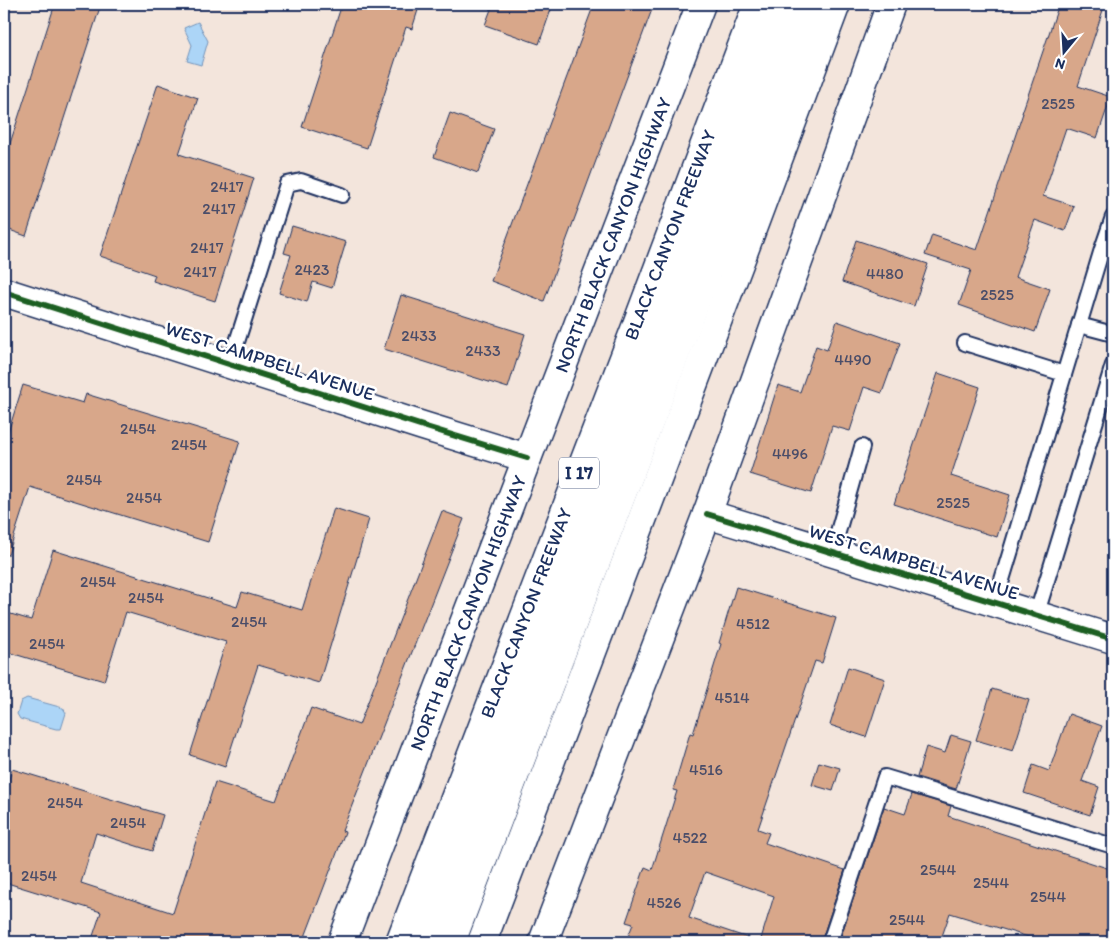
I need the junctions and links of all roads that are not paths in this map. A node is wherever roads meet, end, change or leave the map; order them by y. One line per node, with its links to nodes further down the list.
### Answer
1 (701, 4): 18 (main road, NORTH BLACK CANYON HIGHWAY)
2 (758, 4): 26 (main road, BLACK CANYON FREEWAY / I 17)
3 (785, 4): 27 (main road)
4 (809, 4): 28 (main road)
5 (836, 4): 29 (main road)
6 (891, 4): 19 (main road)
7 (342, 195): 14 (lane)
8 (1113, 217): 9 (lane)
9 (1108, 250): 11 (lane)
10 (4, 292): 14 (main road, WEST CAMPBELL AVENUE)
11 (1080, 325): 12 (lane); 16 (lane)
12 (1113, 334)
13 (965, 343): 16 (lane)
14 (230, 364): 18 (main road, WEST CAMPBELL AVENUE)
15 (1113, 365): 22 (lane)
16 (1064, 374): 21 (lane)
17 (862, 447): 20 (lane)
18 (527, 458): 25 (main road, NORTH BLACK CANYON HIGHWAY)
19 (707, 514): 20 (main road, WEST CAMPBELL AVENUE); 30 (main road)
20 (832, 553): 21 (main road, WEST CAMPBELL AVENUE)
21 (995, 603): 22 (main road, WEST CAMPBELL AVENUE)
22 (1036, 616): 23 (main road, WEST CAMPBELL AVENUE)
23 (1113, 640)
24 (1113, 846): 31 (lane)
25 (342, 942)
26 (400, 942)
27 (428, 942)
28 (451, 942)
29 (482, 942)
30 (543, 942)
31 (830, 942)

